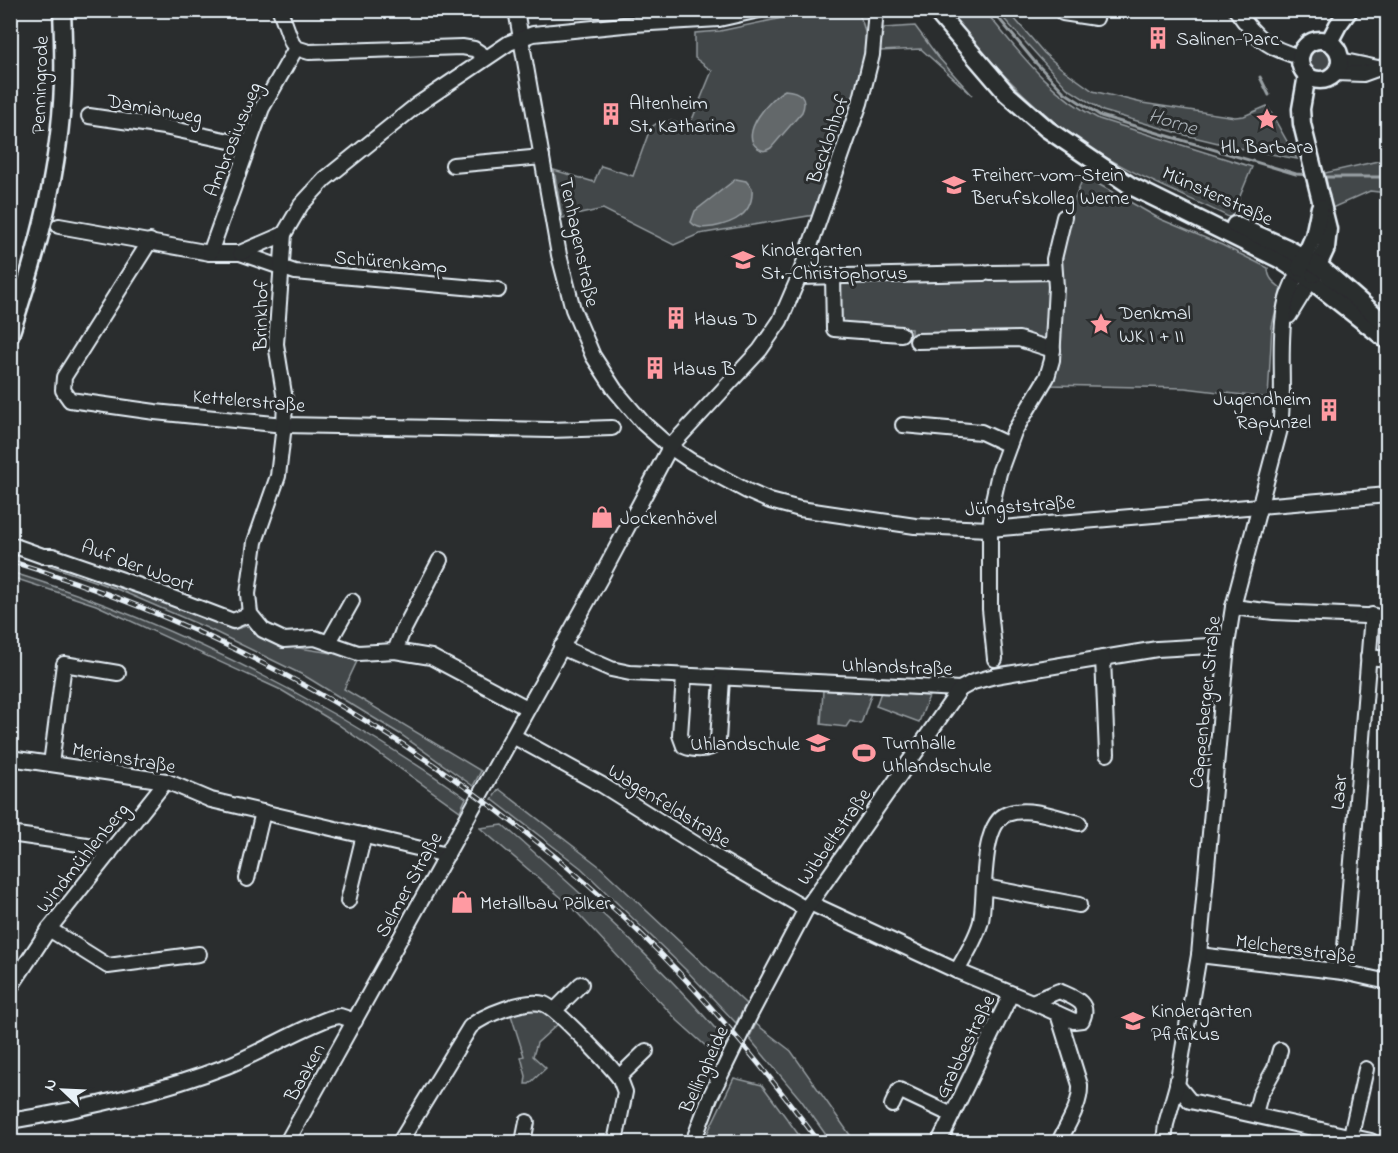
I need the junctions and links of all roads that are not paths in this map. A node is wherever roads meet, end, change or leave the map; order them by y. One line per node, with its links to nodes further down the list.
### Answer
1 (62, 10): 38 (main road, Penningrode)
2 (186, 10): 3 (street)
3 (202, 10)
4 (280, 10): 15 (street)
5 (516, 10): 13 (street, Tenhagenstraße)
6 (759, 10): 13 (street)
7 (876, 10): 34 (street, Becklohhof)
8 (935, 10): 31 (main road, Münsterstraße)
9 (1099, 10): 12 (street)
10 (1236, 10): 17 (street)
11 (1349, 10): 14 (main road)
12 (1063, 13)
13 (521, 37): 16 (street, Brinkhof); 22 (street, Tenhagenstraße)
14 (1329, 42): 17 (main road); 19 (main road)
15 (296, 48): 16 (street); 21 (street, Ambrosiusweg)
16 (486, 57): 26 (street, Brinkhof)
17 (1300, 57): 19 (main road)
18 (1383, 67): 19 (street)
19 (1326, 72): 31 (main road)
20 (89, 116): 21 (street, Damianweg)
21 (248, 145): 28 (street, Ambrosiusweg)
22 (542, 158): 23 (street, Tenhagenstraße); 46 (street, Tenhagenstraße)
23 (453, 165)
24 (1064, 217): 32 (street)
25 (58, 226): 27 (street)
26 (284, 234): 29 (street); 30 (street, Brinkhof)
27 (150, 241): 28 (street); 42 (street, Kettelerstraße)
28 (210, 253): 29 (street)
29 (240, 253): 30 (street)
30 (281, 268): 35 (street, Schürenkamp); 42 (street, Brinkhof)
31 (1308, 269): 36 (main road); 39 (main road); 48 (street, Cappenberger Straße)
32 (1054, 272): 33 (street); 41 (street)
33 (832, 276): 34 (street); 37 (street)
34 (799, 277): 46 (street, Becklohhof)
35 (498, 290)
36 (1388, 326)
37 (901, 334)
38 (10, 335)
39 (1388, 340)
40 (917, 341): 41 (street)
41 (1053, 350): 45 (street)
42 (284, 425): 44 (street, Kettelerstraße); 54 (street, Brinkhof)
43 (903, 425): 45 (street)
44 (612, 428)
45 (1008, 445): 49 (street)
46 (670, 447): 49 (street, Jüngststraße); 59 (street, Selmer Straße)
47 (1388, 495): 48 (street, Jüngststraße)
48 (1260, 505): 49 (street, Jüngststraße); 53 (street, Cappenberger Straße)
49 (990, 528): 63 (street)
50 (12, 545): 54 (street, Auf der Woort)
51 (440, 560): 60 (street)
52 (352, 601): 57 (street)
53 (1233, 607): 55 (street); 58 (street, Cappenberger Straße)
54 (250, 614): 57 (street)
55 (1372, 615): 56 (street); 61 (street, Laar)
56 (1388, 617)
57 (329, 642): 60 (street)
58 (1227, 645): 62 (street, Uhlandstraße); 88 (street, Cappenberger Straße)
59 (561, 647): 66 (street, Uhlandstraße); 69 (street, Selmer Straße)
60 (395, 651): 69 (street)
61 (1368, 657): 64 (street); 90 (street, Laar)
62 (1103, 658): 68 (street, Uhlandstraße); 71 (street)
63 (995, 659)
64 (1388, 659)
65 (118, 673): 73 (street)
66 (684, 677): 67 (street, Uhlandstraße); 67 (street)
67 (722, 679): 68 (street, Uhlandstraße)
68 (960, 689): 85 (street, Wibbeltstraße)
69 (527, 708): 70 (street, Selmer Straße)
70 (513, 736): 80 (street, Selmer Straße); 85 (street, Wagenfeldstraße)
71 (1107, 754)
72 (10, 758): 73 (street, Merianstraße)
73 (51, 764): 74 (street, Merianstraße)
74 (166, 781): 75 (street, Merianstraße); 79 (street, Windmühlenberg)
75 (263, 812): 78 (street, Merianstraße); 81 (street)
76 (1079, 823): 82 (street)
77 (10, 834): 79 (street)
78 (364, 835): 80 (street, Merianstraße); 83 (street)
79 (109, 854): 86 (street, Windmühlenberg)
80 (447, 855): 99 (street, Selmer Straße)
81 (247, 879)
82 (985, 887): 84 (street); 89 (street)
83 (348, 901)
84 (1079, 905)
85 (808, 906): 89 (street, Wagenfeldstraße); 97 (street, Wibbeltstraße)
86 (49, 929): 87 (street); 93 (street, Windmühlenberg)
87 (199, 954)
88 (1200, 955): 90 (street, Melchersstraße); 104 (street, Cappenberger Straße)
89 (957, 971): 94 (street, Wagenfeldstraße)
90 (1343, 972): 91 (street, Melchersstraße)
91 (1388, 982)
92 (581, 984): 96 (street)
93 (10, 988)
94 (1011, 994): 95 (street, Wagenfeldstraße); 107 (street, Grabbestraße)
95 (1032, 1002): 98 (street, Wagenfeldstraße); 98 (street)
96 (555, 1010): 103 (street); 115 (street)
97 (751, 1012): 117 (street, Bellingheide)
98 (1058, 1014): 119 (street)
99 (355, 1021): 108 (street); 114 (street, Baaken)
100 (1280, 1050): 106 (street)
101 (646, 1051): 103 (street)
102 (1366, 1069): 111 (street)
103 (619, 1077): 113 (street)
104 (1177, 1085): 106 (street); 120 (street, Cappenberger Straße)
105 (892, 1105): 107 (street, Grabbestraße)
106 (1256, 1114): 110 (street)
107 (952, 1115): 118 (street, Grabbestraße)
108 (10, 1120)
109 (527, 1122): 116 (street)
110 (1318, 1136): 111 (street)
111 (1351, 1136): 112 (street)
112 (1371, 1141)
113 (619, 1142)
114 (287, 1143)
115 (400, 1143)
116 (523, 1143)
117 (693, 1143)
118 (939, 1143)
119 (1059, 1143)
120 (1164, 1143)

